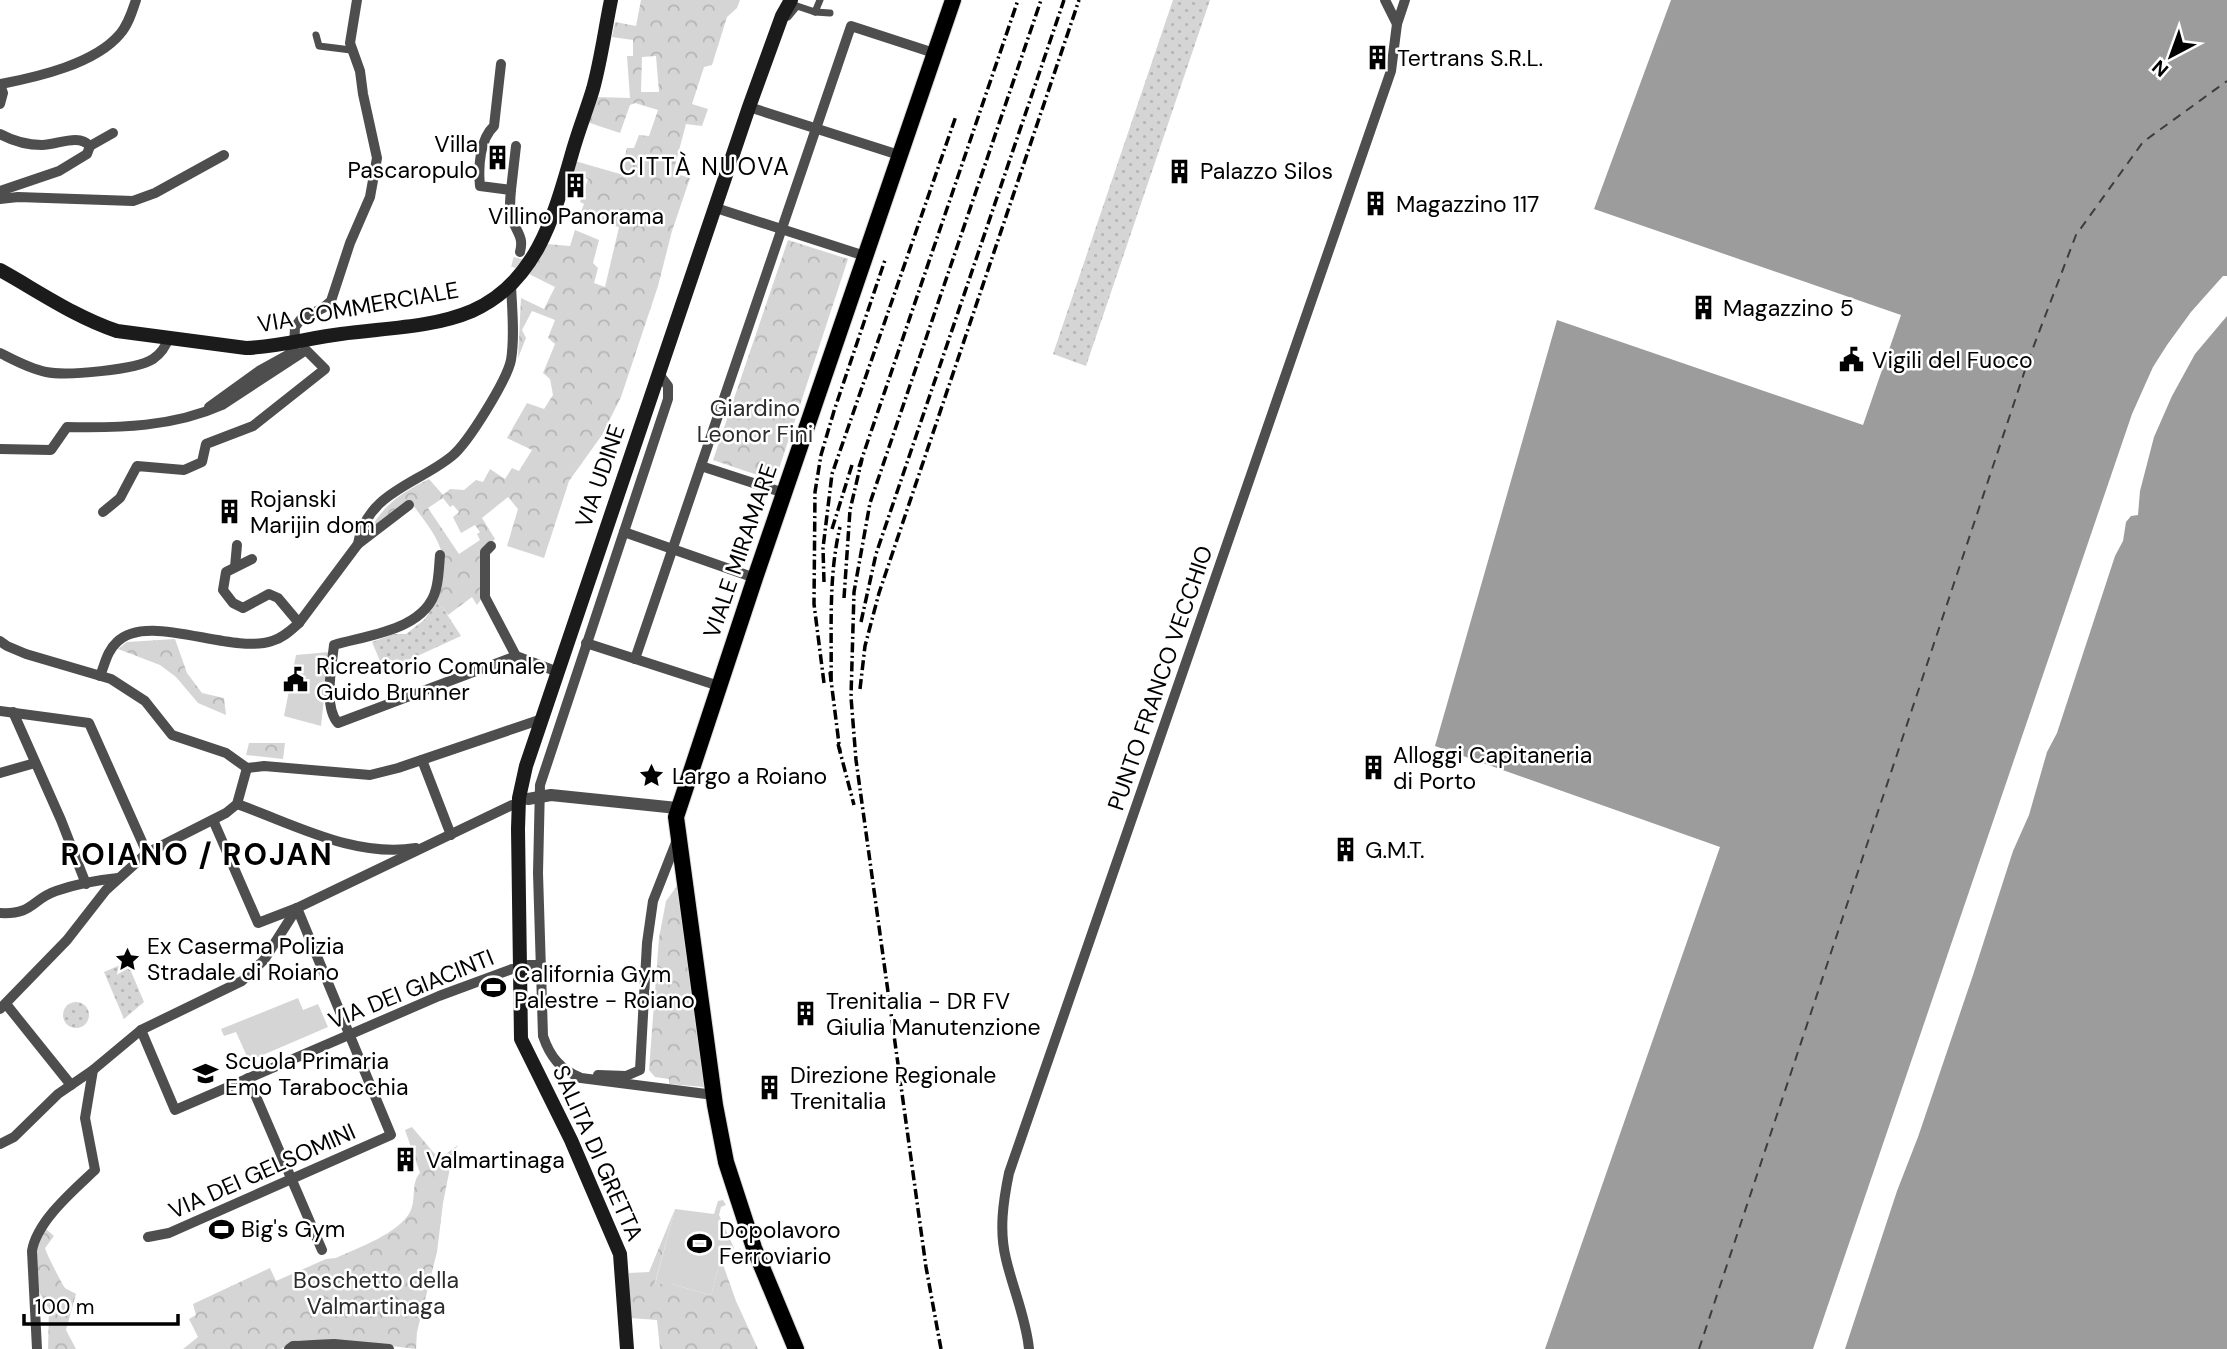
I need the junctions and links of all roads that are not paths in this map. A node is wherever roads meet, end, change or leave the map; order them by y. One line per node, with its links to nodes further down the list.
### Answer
1 (136, 0): 19 (street)
2 (357, 0): 16 (street)
3 (611, 0): 37 (main road, VIA COMMERCIALE)
4 (783, 0): 10 (street)
5 (791, 0): 21 (main road, VIA UDINE)
6 (820, 0): 11 (street)
7 (953, 0): 17 (main road, VIALE MIRAMARE)
8 (1385, 0): 14 (street)
9 (1405, 0): 14 (street, PUNTO FRANCO VECCHIO)
10 (774, 12)
11 (816, 12): 12 (street); 13 (street)
12 (830, 13)
13 (786, 18)
14 (1397, 23): 106 (street, PUNTO FRANCO VECCHIO)
15 (316, 36): 16 (street)
16 (351, 50): 39 (street)
17 (934, 53): 22 (street); 28 (main road, VIALE MIRAMARE)
18 (501, 64): 29 (street)
19 (0, 84): 20 (street)
20 (0, 104)
21 (750, 107): 22 (street); 32 (main road, VIA UDINE)
22 (816, 129): 28 (street); 33 (street)
23 (113, 133): 25 (street)
24 (0, 134): 25 (street)
25 (90, 146): 30 (street)
26 (516, 146): 29 (street)
27 (223, 155): 31 (street)
28 (899, 155): 35 (main road, VIALE MIRAMARE)
29 (511, 190): 34 (street)
30 (0, 191)
31 (0, 199)
32 (716, 208): 33 (street); 42 (main road, VIA UDINE)
33 (782, 229): 35 (street); 45 (street)
34 (520, 252)
35 (865, 256): 46 (main road, VIALE MIRAMARE)
36 (0, 270): 38 (main road, VIA COMMERCIALE)
37 (516, 276): 40 (main road, VIA COMMERCIALE); 50 (street)
38 (169, 337): 39 (main road, VIA COMMERCIALE); 41 (street)
39 (294, 341): 40 (main road, VIA COMMERCIALE); 43 (street)
40 (308, 344): 43 (street); 48 (street)
41 (0, 353)
42 (659, 374): 49 (street); 63 (main road, VIA UDINE)
43 (203, 411): 44 (street)
44 (0, 449)
45 (701, 466): 46 (street); 53 (street)
46 (784, 493): 57 (main road, VIALE MIRAMARE)
47 (409, 505): 50 (street)
48 (103, 512)
49 (624, 532): 53 (street); 60 (street)
50 (358, 544): 58 (street)
51 (236, 545): 56 (street)
52 (491, 546): 61 (street)
53 (673, 549): 57 (street); 62 (street)
54 (440, 555): 61 (street)
55 (252, 559): 56 (street)
56 (235, 567): 58 (street)
57 (755, 578): 65 (main road, VIALE MIRAMARE)
58 (299, 622): 64 (street)
59 (0, 640): 64 (street)
60 (586, 643): 62 (street); 73 (street)
61 (516, 656): 63 (street)
62 (635, 659): 65 (street)
63 (558, 672): 68 (main road, VIA UDINE)
64 (100, 676): 71 (street)
65 (719, 686): 76 (main road, VIALE MIRAMARE)
66 (0, 711): 67 (street)
67 (13, 712): 70 (street); 81 (street)
68 (542, 719): 69 (street); 88 (main road, VIA UDINE)
69 (422, 760): 71 (street); 78 (street)
70 (35, 763): 72 (street); 83 (street)
71 (247, 768): 74 (street)
72 (0, 773)
73 (534, 798): 76 (street); 87 (street)
74 (237, 804): 77 (street); 80 (street)
75 (512, 805): 78 (street)
76 (677, 808): 79 (main road, VIALE MIRAMARE)
77 (213, 820): 81 (street); 84 (street)
78 (451, 835): 80 (street)
79 (677, 839): 94 (street, VIALE MIRAMARE); 96 (main road, VIALE MIRAMARE)
80 (427, 846): 84 (street)
81 (147, 853): 82 (street)
82 (118, 878): 83 (street); 89 (street)
83 (86, 884): 85 (street)
84 (298, 908): 90 (street); 91 (street)
85 (0, 913)
86 (528, 965): 87 (street, VIA DEI GIACINTI)
87 (541, 965): 94 (street)
88 (516, 974): 91 (street, VIA DEI GIACINTI); 104 (main road, SALITA DI GRETTA)
89 (3, 1007): 95 (street)
90 (141, 1030): 92 (street); 93 (street, VIA DEI GIACINTI)
91 (349, 1034): 93 (street, VIA DEI GIACINTI); 98 (street, VIA DEI GELSOMINI)
92 (93, 1070): 95 (street); 101 (street)
93 (248, 1078): 98 (street)
94 (588, 1079): 96 (street)
95 (71, 1085): 97 (street)
96 (714, 1095): 105 (main road, VIALE MIRAMARE)
97 (0, 1144)
98 (292, 1179): 99 (street, VIA DEI GELSOMINI); 100 (street)
99 (148, 1237)
100 (322, 1250)
101 (37, 1349)
102 (289, 1349): 103 (street)
103 (389, 1349)
104 (626, 1349)
105 (796, 1349)
106 (1029, 1349)

